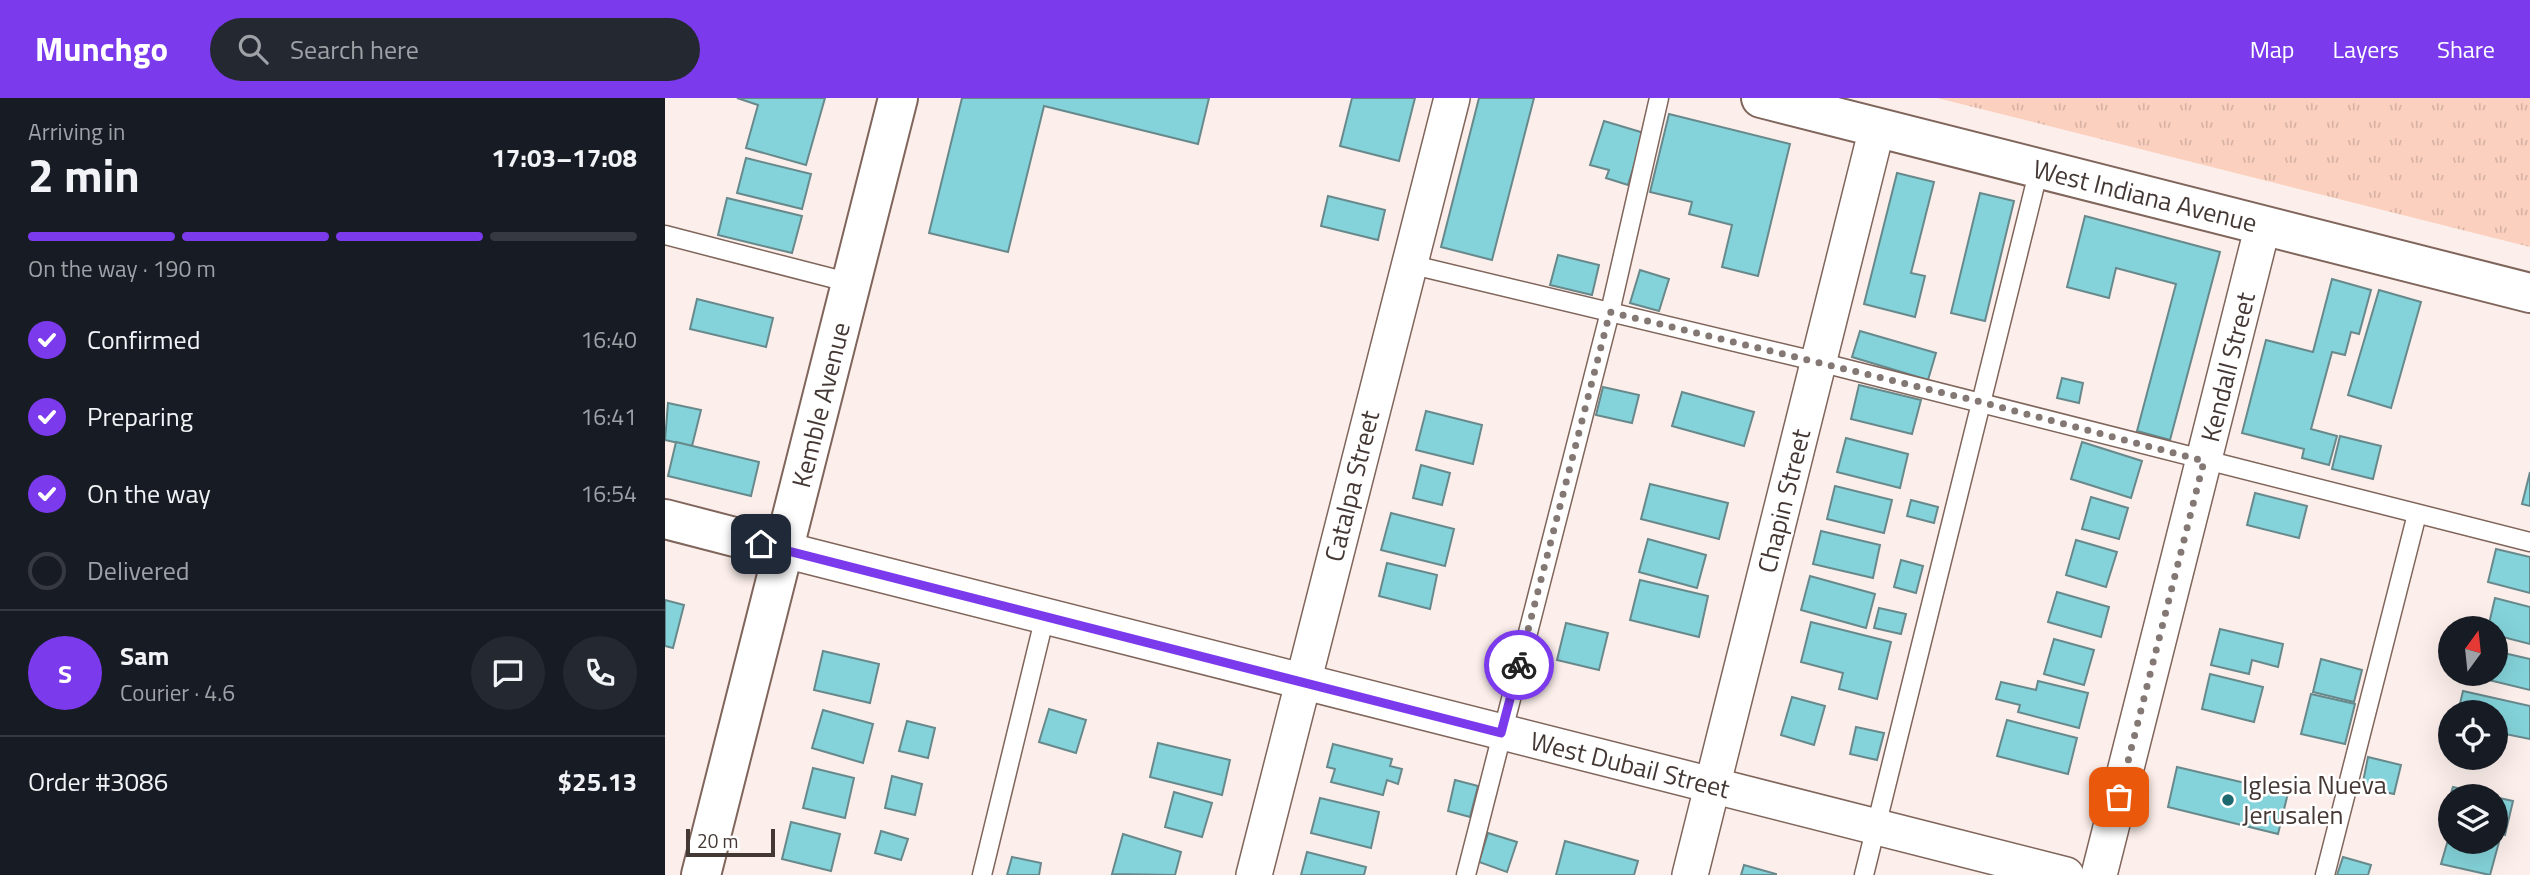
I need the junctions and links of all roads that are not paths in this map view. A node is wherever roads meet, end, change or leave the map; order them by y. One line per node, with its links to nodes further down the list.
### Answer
1 (898, 98): 10 (street, Kemble Avenue)
2 (1452, 98): 9 (street, Catalpa Street)
3 (1659, 98): 12 (lane)
4 (1761, 98): 5 (street, West Indiana Avenue)
5 (1877, 128): 6 (street, West Indiana Avenue); 13 (street, Chapin Street)
6 (2039, 169): 7 (street, West Indiana Avenue); 14 (lane)
7 (2263, 225): 11 (street, West Indiana Avenue); 15 (street, Kendall Street)
8 (665, 234): 10 (lane)
9 (1409, 264): 12 (lane); 21 (street, Catalpa Street)
10 (851, 284): 19 (street, Kemble Avenue)
11 (2530, 293)
12 (1610, 312): 13 (lane); 22 (lane)
13 (1819, 362): 14 (lane); 23 (street, Chapin Street)
14 (1981, 402): 15 (lane); 24 (lane)
15 (2204, 461): 16 (lane); 32 (street, Kendall Street)
16 (2417, 514): 18 (lane); 33 (lane)
17 (665, 519): 19 (street, West Dubail Street)
18 (2530, 542)
19 (785, 550): 20 (street, West Dubail Street); 25 (street, Kemble Avenue)
20 (1045, 616): 21 (street, West Dubail Street); 26 (lane)
21 (1304, 683): 22 (street, West Dubail Street); 27 (street, Catalpa Street)
22 (1501, 733): 23 (street, West Dubail Street); 28 (lane)
23 (1713, 786): 24 (street, West Dubail Street); 29 (street, Chapin Street)
24 (1876, 827): 30 (lane); 31 (street, West Dubail Street)
25 (701, 875)
26 (982, 875)
27 (1254, 875)
28 (1466, 875)
29 (1690, 875)
30 (1864, 875)
31 (2066, 875)
32 (2099, 875)
33 (2325, 875)

